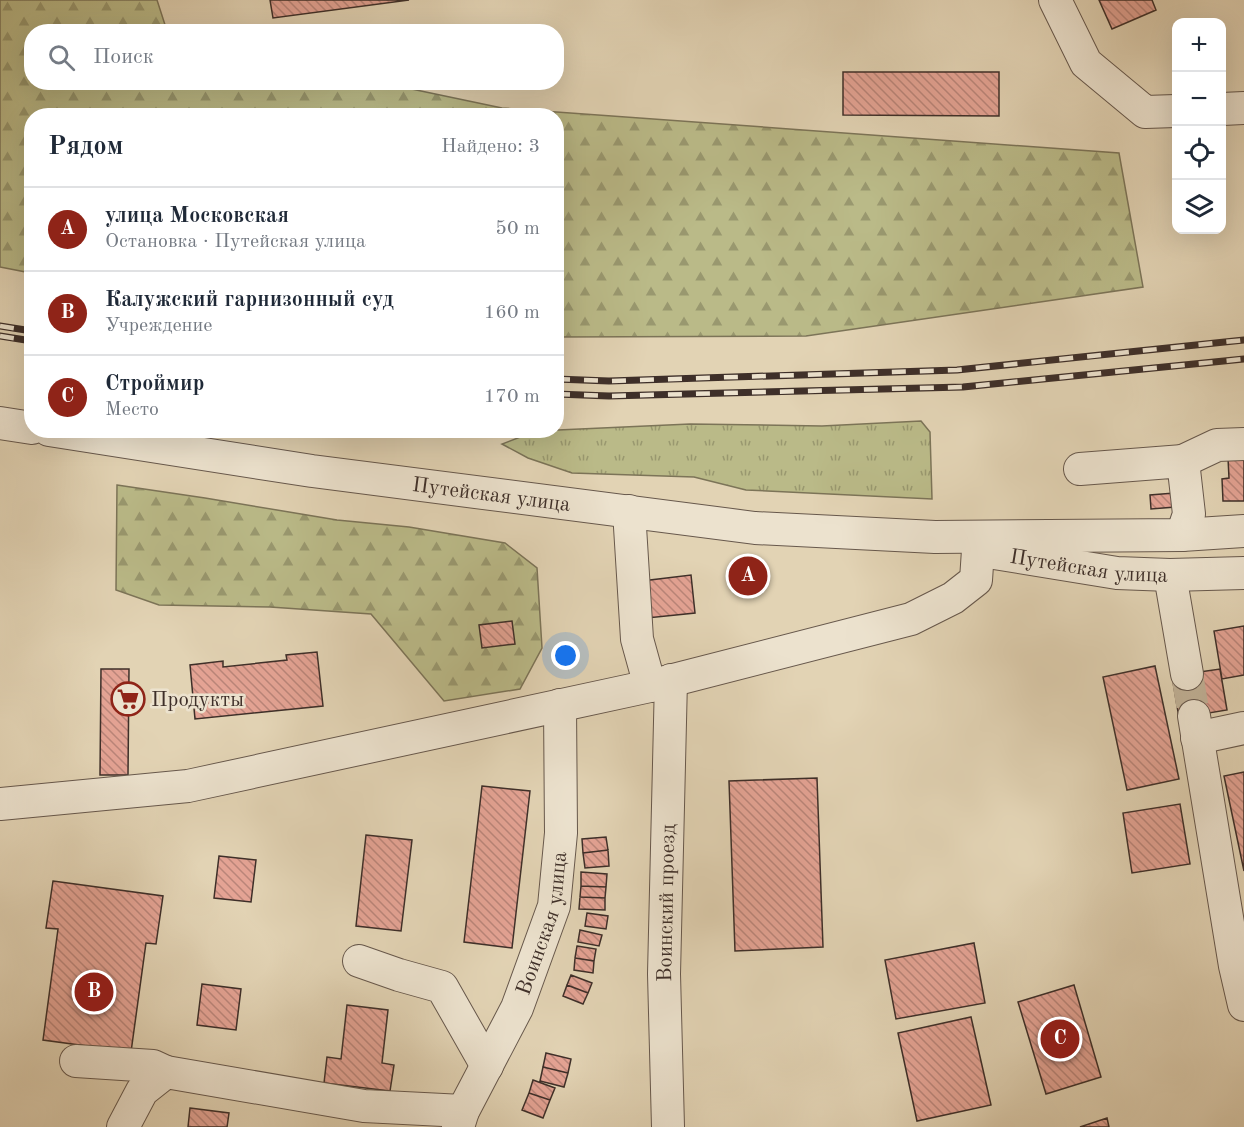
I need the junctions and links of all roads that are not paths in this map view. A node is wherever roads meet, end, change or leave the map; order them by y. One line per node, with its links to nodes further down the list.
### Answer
1 (1055, 0): 4 (street)
2 (1244, 108): 3 (street)
3 (1226, 109)
4 (1172, 111)
5 (0, 423): 6 (street)
6 (24, 427)
7 (101, 438): 11 (street, Путейская улица)
8 (1244, 444): 9 (street)
9 (1183, 460): 10 (street); 13 (street)
10 (1080, 469)
11 (629, 512): 14 (street, Путейская улица); 19 (street, Воинский проезд)
12 (1244, 531): 13 (street, Путейская улица)
13 (1182, 535): 14 (street, Путейская улица)
14 (935, 537): 15 (street, Путейская улица)
15 (978, 550): 17 (street, Путейская улица); 19 (street)
16 (1244, 573): 17 (street, Путейская улица)
17 (1170, 575): 18 (street)
18 (1187, 674)
19 (660, 683): 20 (street); 30 (street, Воинский проезд)
20 (560, 705): 22 (street); 26 (street, Воинская улица)
21 (1244, 728): 24 (street)
22 (0, 804)
23 (359, 961): 26 (street)
24 (1244, 1005)
25 (76, 1061): 27 (street)
26 (487, 1066): 28 (street, Воинская улица)
27 (166, 1072): 28 (street); 29 (street)
28 (461, 1119)
29 (123, 1127)
30 (668, 1127)

